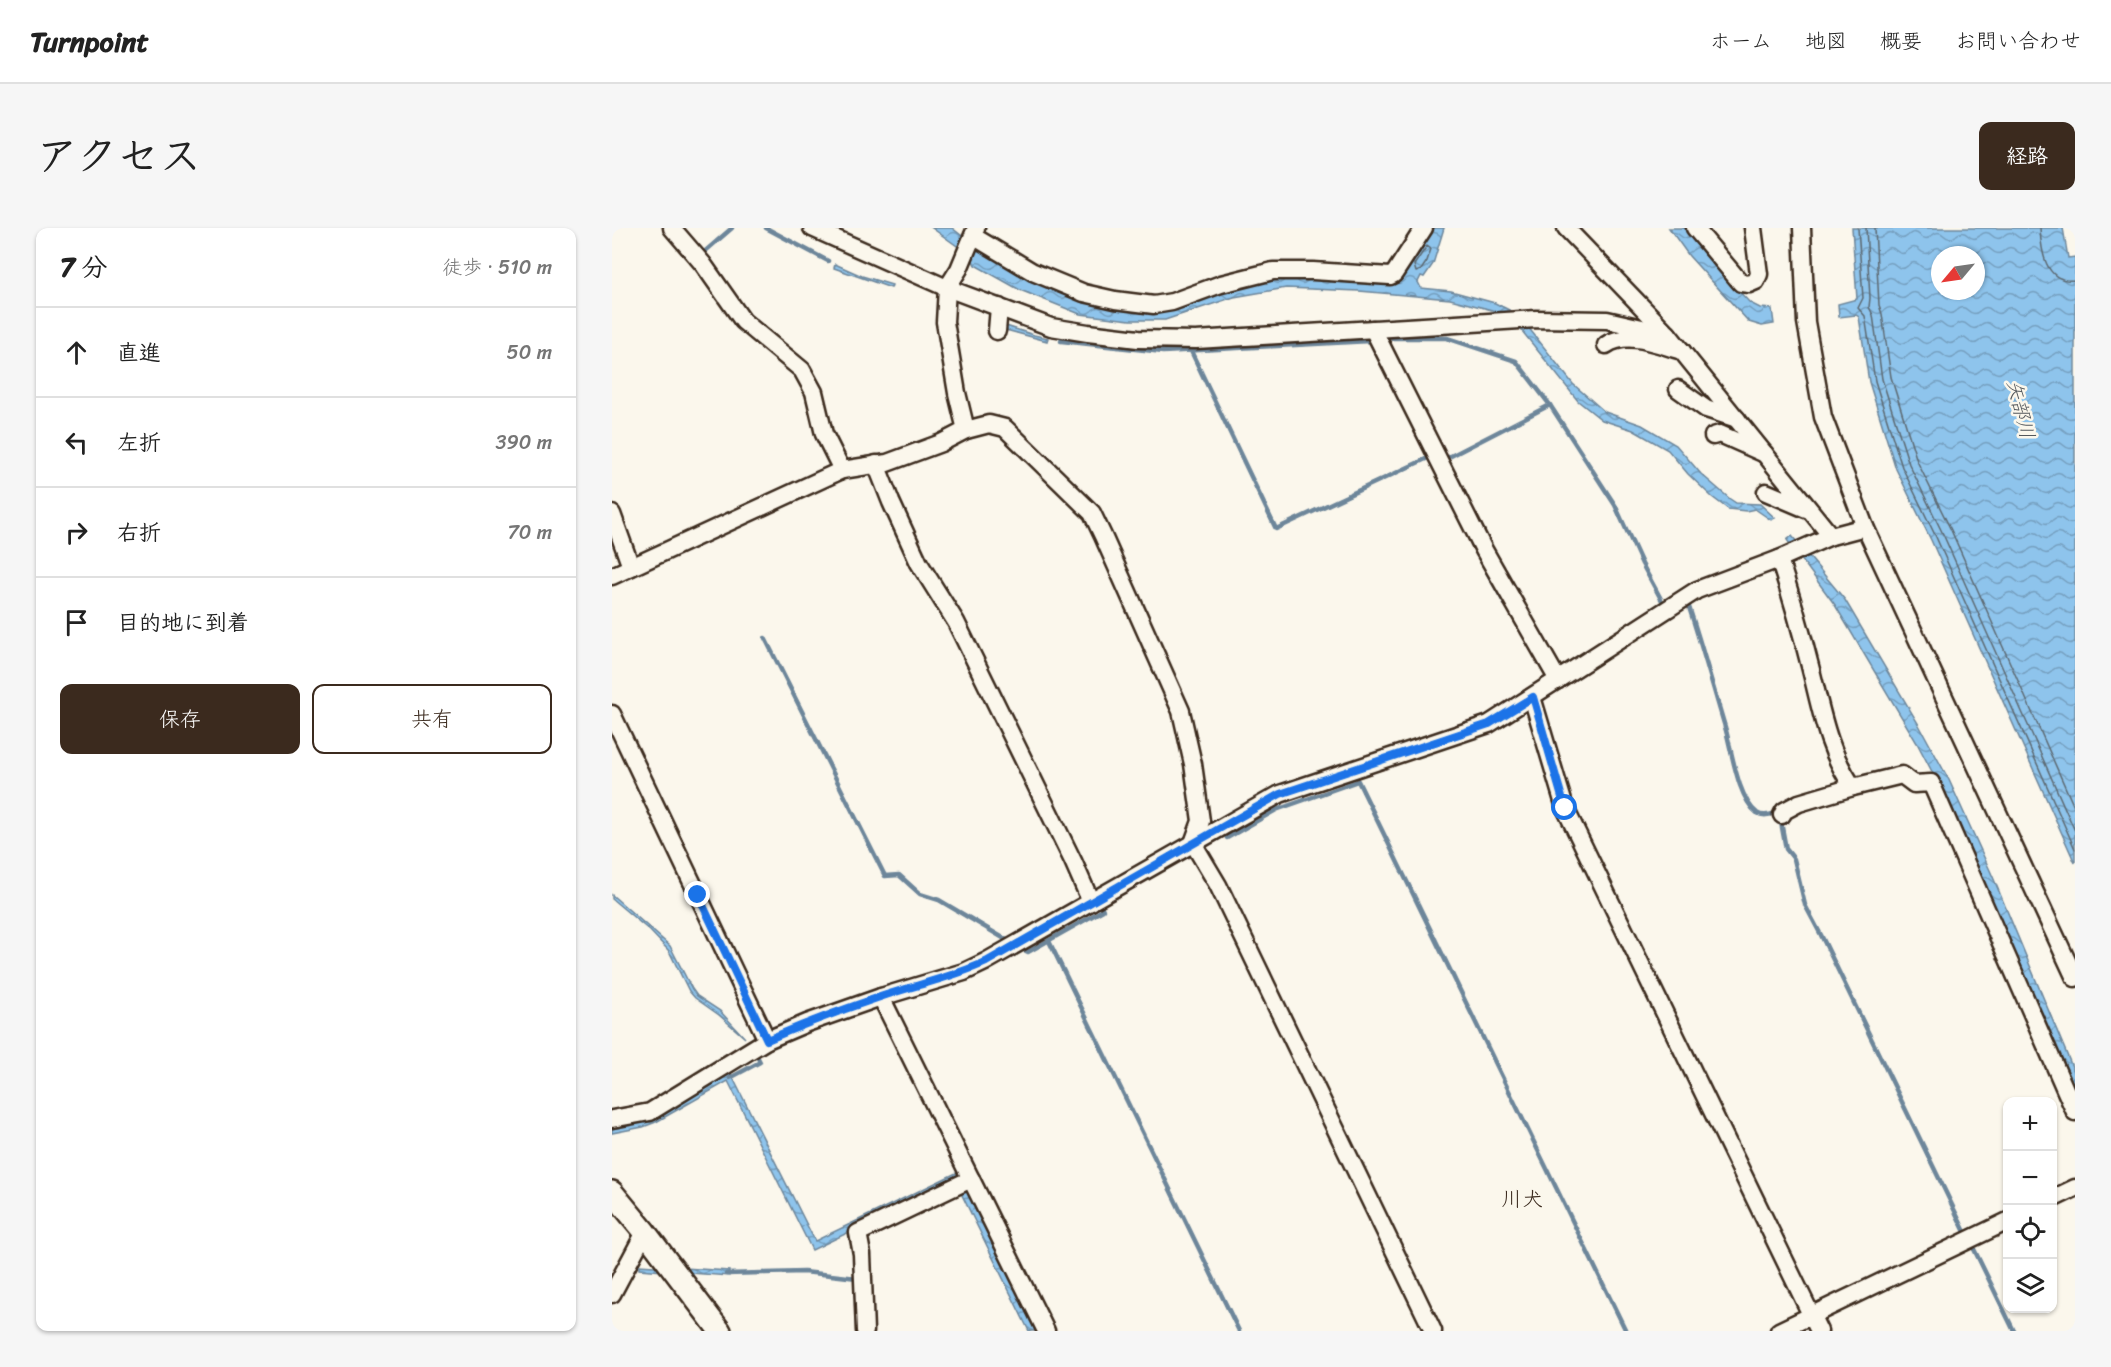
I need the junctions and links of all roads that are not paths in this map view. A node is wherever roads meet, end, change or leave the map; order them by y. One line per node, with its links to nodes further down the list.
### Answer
1 (672, 228): 22 (street)
2 (812, 228): 9 (street)
3 (1424, 228): 8 (street)
4 (1566, 228): 13 (street)
5 (1695, 228): 6 (street)
6 (1753, 228)
7 (1802, 228): 26 (street)
8 (972, 233): 9 (street)
9 (947, 288): 10 (street); 18 (street)
10 (999, 308): 11 (street); 12 (street)
11 (1373, 329): 13 (street); 31 (street)
12 (997, 331)
13 (1668, 334): 15 (street)
14 (1606, 345): 15 (street)
15 (1682, 351): 17 (street)
16 (1678, 389): 17 (street)
17 (1737, 419): 20 (street)
18 (966, 430): 21 (street); 36 (street)
19 (1713, 436): 20 (street)
20 (1765, 454): 24 (street)
21 (876, 464): 22 (street); 37 (street)
22 (842, 470): 29 (street)
23 (1766, 492): 24 (street)
24 (1811, 512): 27 (street)
25 (612, 514): 29 (street)
26 (1865, 527): 27 (street); 38 (street)
27 (1831, 536): 28 (street)
28 (1779, 559): 31 (street); 34 (street)
29 (631, 567): 30 (street)
30 (612, 576)
31 (1558, 680): 32 (street)
32 (1533, 697): 36 (street); 50 (street)
33 (612, 714): 40 (street)
34 (1852, 787): 35 (street); 41 (street)
35 (1782, 814)
36 (1193, 843): 37 (street); 54 (street)
37 (1091, 902): 39 (street)
38 (2075, 978)
39 (881, 997): 40 (street); 43 (street)
40 (767, 1040): 42 (street)
41 (2075, 1112)
42 (612, 1119)
43 (964, 1182): 52 (street); 53 (street)
44 (2075, 1188): 46 (street)
45 (612, 1192): 48 (main road)
46 (2057, 1197)
47 (2003, 1223): 50 (street)
48 (645, 1232): 49 (street); 51 (main road)
49 (612, 1294)
50 (1812, 1315): 55 (street); 56 (street)
51 (720, 1331)
52 (865, 1331)
53 (1046, 1331)
54 (1433, 1331)
55 (1779, 1331)
56 (1819, 1331)

